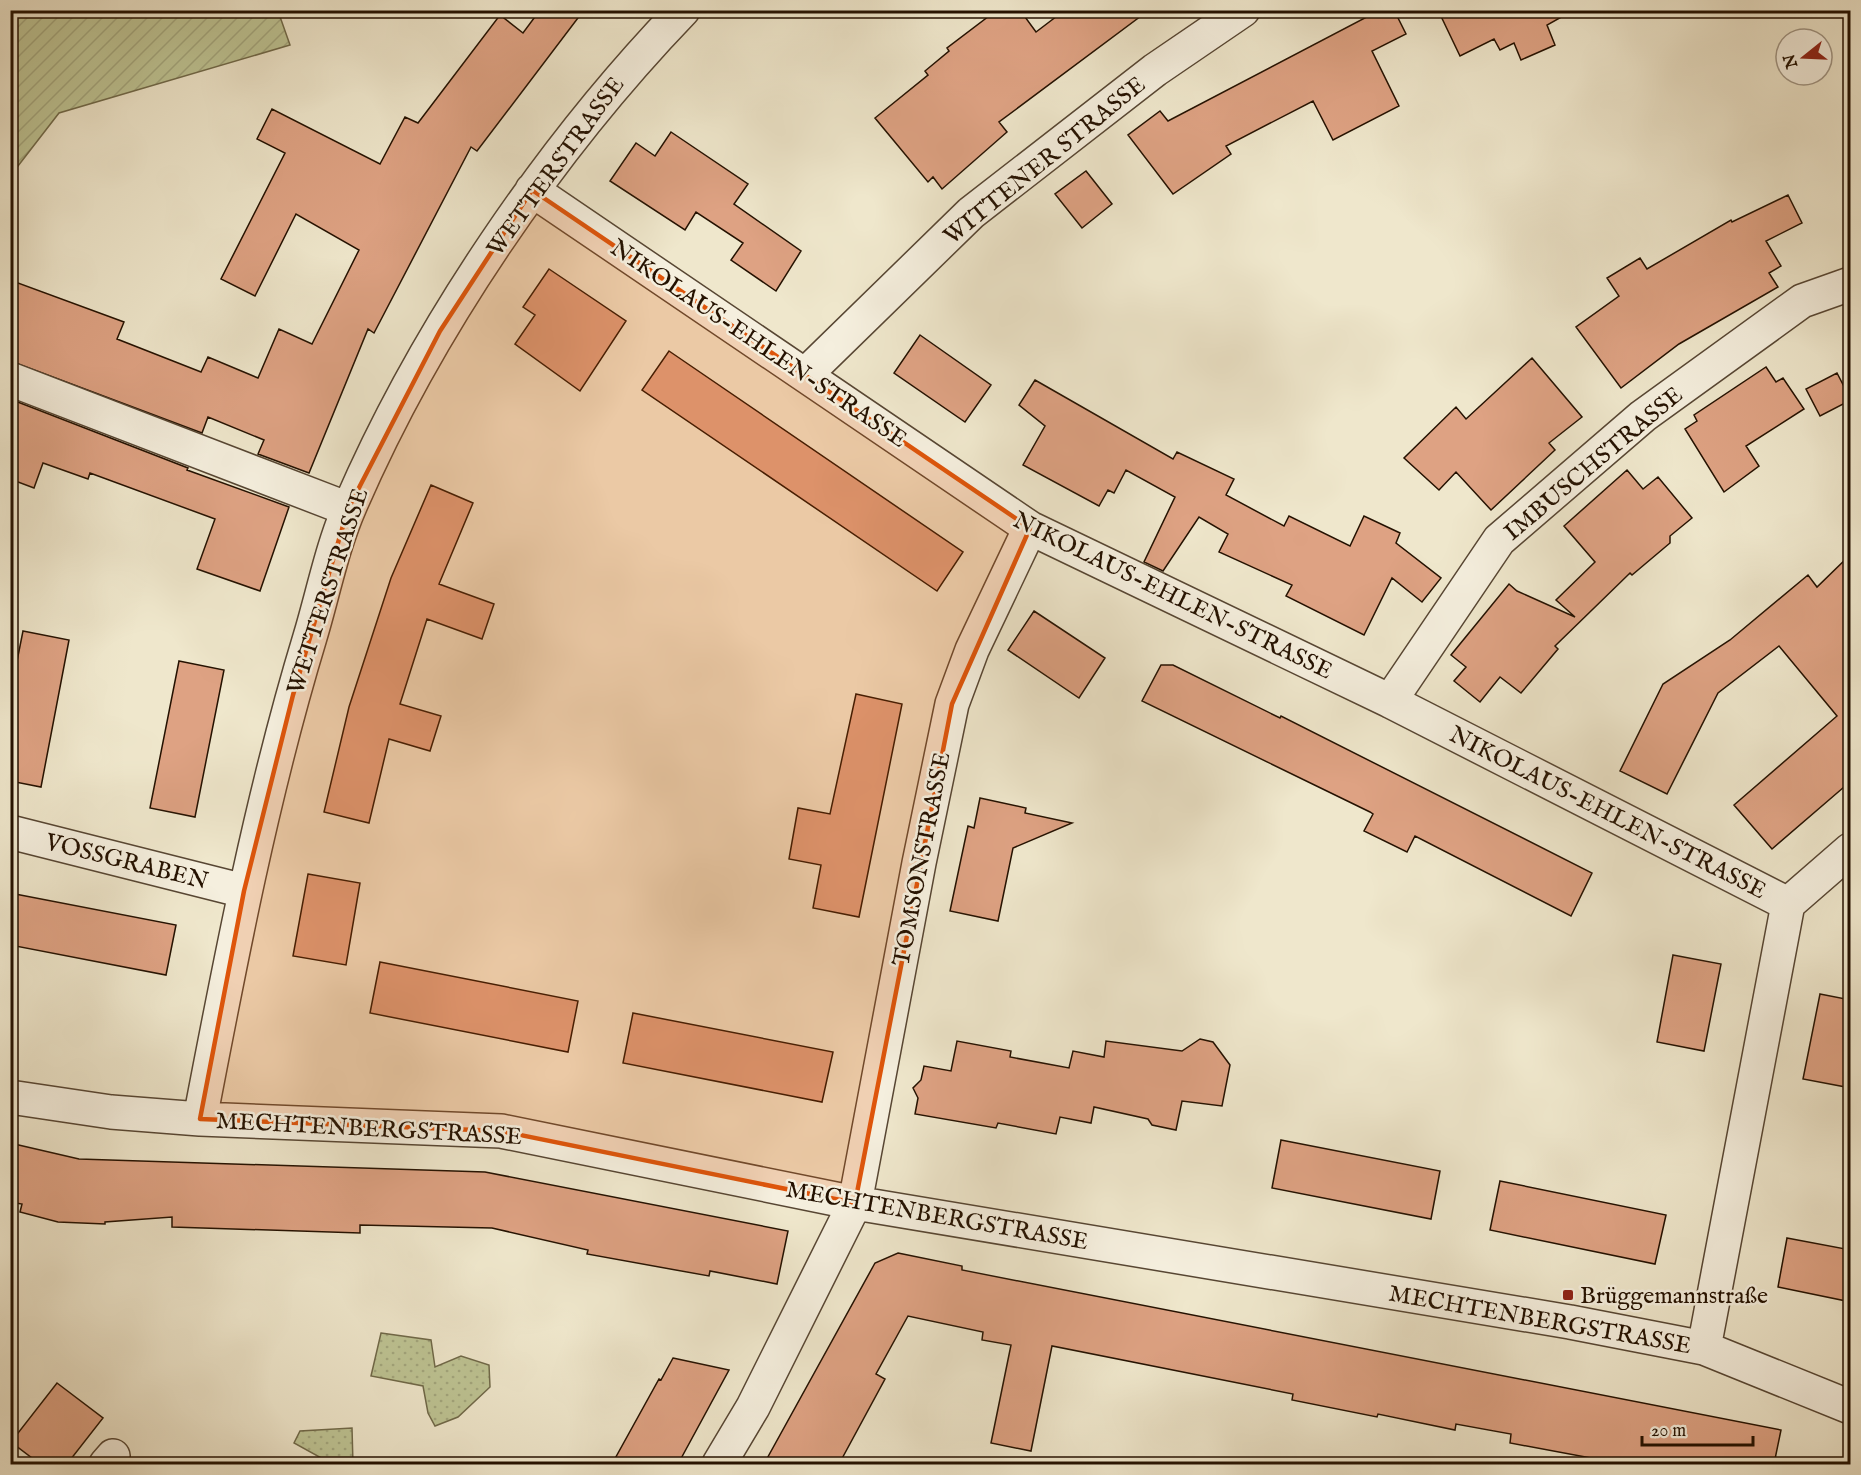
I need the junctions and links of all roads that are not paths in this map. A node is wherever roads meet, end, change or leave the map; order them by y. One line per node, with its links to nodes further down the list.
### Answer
1 (683, 10): 3 (street, WETTERSTRASSE)
2 (1243, 10): 5 (street, WITTENER STRASSE)
3 (532, 190): 5 (street, NIKOLAUS-EHLEN-STRASSE); 7 (street, WETTERSTRASSE)
4 (1851, 284): 9 (street, IMBUSCHSTRASSE)
5 (806, 374): 8 (street, NIKOLAUS-EHLEN-STRASSE)
6 (10, 379): 7 (street)
7 (348, 509): 12 (street, WETTERSTRASSE)
8 (1029, 528): 9 (street, NIKOLAUS-EHLEN-STRASSE); 16 (street, TOMSONSTRASSE)
9 (1390, 701): 13 (street, NIKOLAUS-EHLEN-STRASSE)
10 (10, 832): 12 (street, VOSSGRABEN)
11 (1851, 850): 13 (street)
12 (244, 891): 15 (street, WETTERSTRASSE)
13 (1788, 904): 17 (street)
14 (10, 1097): 15 (street, MECHTENBERGSTRASSE)
15 (200, 1119): 16 (street, MECHTENBERGSTRASSE)
16 (855, 1203): 17 (street, MECHTENBERGSTRASSE); 19 (street, TOMSONSTRASSE)
17 (1704, 1348): 18 (street, MECHTENBERGSTRASSE)
18 (1851, 1407)
19 (719, 1464)

